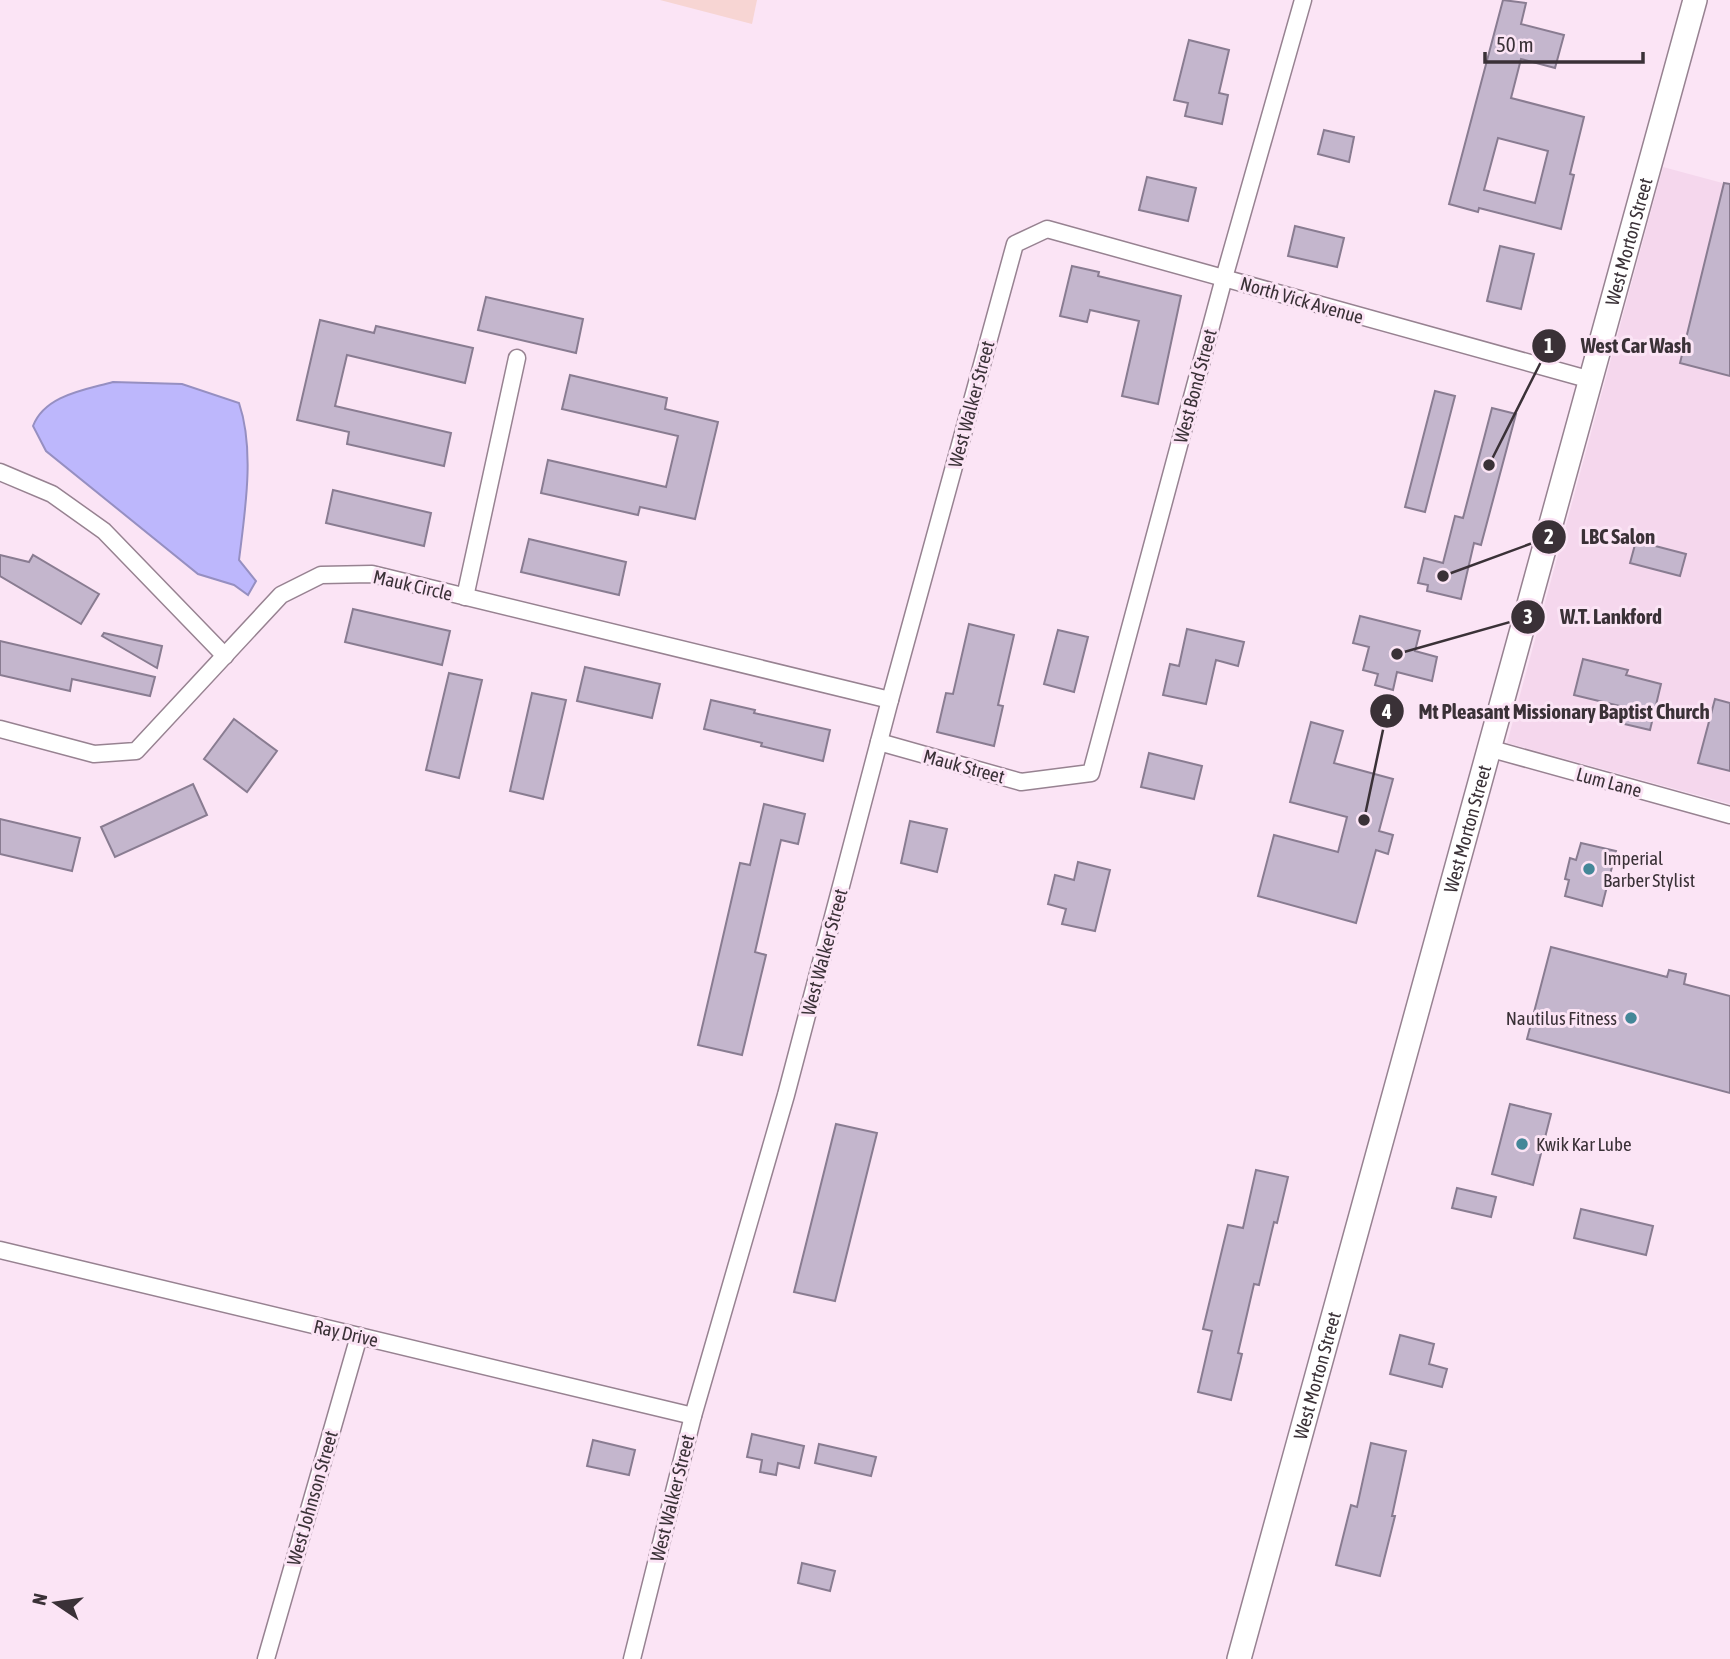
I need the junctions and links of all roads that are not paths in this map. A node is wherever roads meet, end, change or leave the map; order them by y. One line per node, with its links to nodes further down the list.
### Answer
1 (1303, 0): 4 (street, West Bond Street)
2 (1695, 0): 6 (main road, West Morton Street)
3 (1015, 244): 4 (street, North Vick Avenue); 10 (street, West Walker Street)
4 (1224, 278): 6 (street, North Vick Avenue); 14 (street, West Bond Street)
5 (517, 358): 8 (street)
6 (1591, 380): 13 (main road, West Morton Street)
7 (0, 472): 9 (street)
8 (465, 597): 9 (street, Mauk Circle); 10 (street, Mauk Circle)
9 (225, 656): 11 (street, Mauk Circle)
10 (890, 700): 12 (street, West Walker Street)
11 (0, 729)
12 (879, 743): 14 (street, Mauk Street); 18 (street, West Walker Street)
13 (1488, 748): 15 (street, Lum Lane); 21 (main road, West Morton Street)
14 (1091, 773)
15 (1730, 815)
16 (0, 1250): 17 (street, Ray Drive)
17 (359, 1336): 18 (street, Ray Drive); 19 (street, West Johnson Street)
18 (693, 1416): 20 (street, West Walker Street)
19 (265, 1659)
20 (632, 1659)
21 (1239, 1659)

